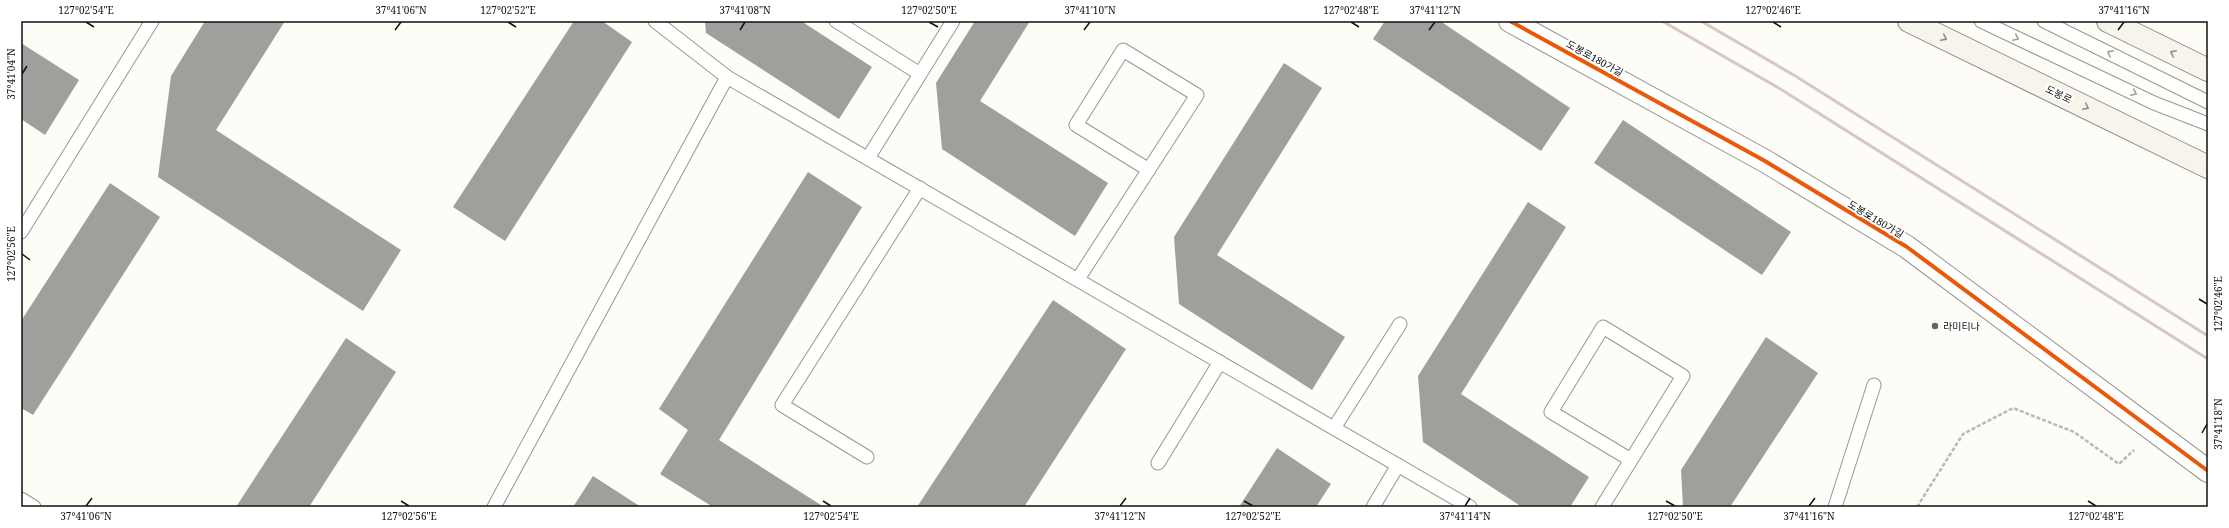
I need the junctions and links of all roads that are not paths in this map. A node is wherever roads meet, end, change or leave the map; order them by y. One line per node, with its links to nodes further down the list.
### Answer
1 (152, 21): 19 (lane)
2 (655, 21): 12 (lane)
3 (836, 21): 11 (lane)
4 (953, 21): 11 (lane)
5 (1510, 21): 29 (street, 도봉로180가길)
6 (1909, 21): 16 (main road, 도봉로, one-way to 16)
7 (1981, 21): 14 (lane, one-way to 14)
8 (2044, 21): 13 (lane, one-way to 8)
9 (2108, 21): 10 (main road, one-way to 9)
10 (2208, 70)
11 (920, 74): 15 (lane)
12 (727, 77): 15 (lane); 32 (lane)
13 (2208, 102)
14 (2208, 124)
15 (868, 158): 18 (lane)
16 (2208, 167)
17 (1149, 170): 17 (lane); 20 (lane)
18 (920, 188): 20 (lane); 25 (lane)
19 (21, 232)
20 (1078, 279): 22 (lane)
21 (1400, 324): 24 (lane)
22 (1220, 362): 24 (lane); 27 (lane)
23 (1874, 385): 36 (lane)
24 (1334, 428): 28 (lane)
25 (867, 457)
26 (1631, 460): 26 (lane); 35 (lane)
27 (1158, 463)
28 (1398, 465): 33 (lane); 34 (lane)
29 (2208, 471)
30 (21, 499): 31 (lane)
31 (34, 507)
32 (494, 507)
33 (1373, 507)
34 (1470, 507)
35 (1602, 507)
36 (1836, 507)

